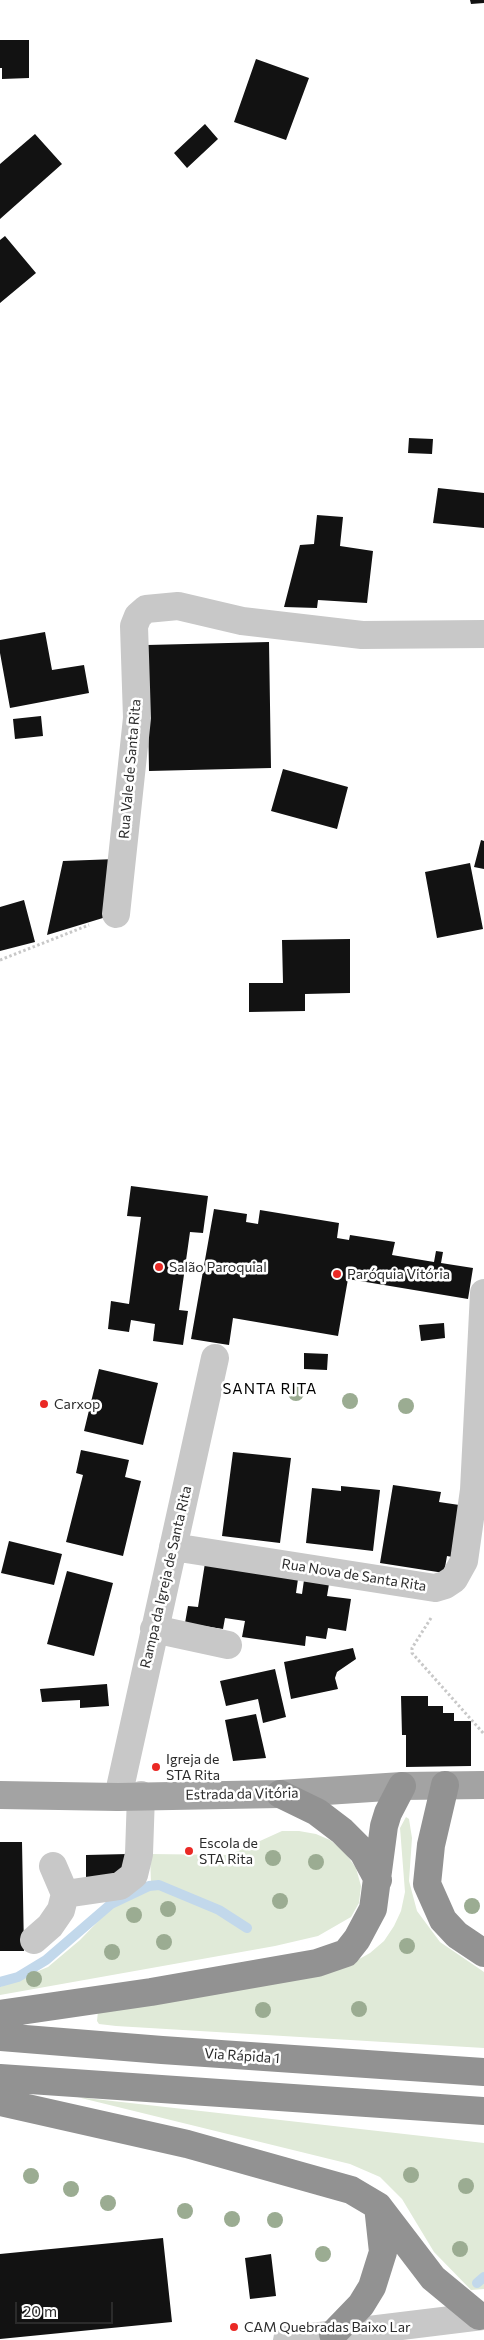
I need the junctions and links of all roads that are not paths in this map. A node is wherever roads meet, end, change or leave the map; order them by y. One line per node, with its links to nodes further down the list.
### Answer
1 (484, 634): 2 (street, Rua Vale de Santa Rita)
2 (116, 914)
3 (484, 1293): 5 (street, Rua Nova de Santa Rita)
4 (215, 1358): 5 (street, Rampa da Igreja de Santa Rita)
5 (173, 1547): 6 (street, Rampa da Igreja de Santa Rita)
6 (154, 1629): 7 (street); 13 (street, Rampa da Igreja de Santa Rita)
7 (228, 1645)
8 (446, 1785): 9 (main road, Estrada da Vitória); 10 (main road, Estrada da Vitória); 18 (highway)
9 (484, 1785)
10 (402, 1786): 11 (main road, Estrada da Vitória); 15 (highway)
11 (280, 1794): 13 (main road, Estrada da Vitória); 15 (highway)
12 (0, 1795): 13 (main road, Estrada da Vitória)
13 (129, 1796): 16 (street, Rampa da Igreja de Santa Rita)
14 (53, 1866): 16 (street)
15 (378, 1880): 19 (highway)
16 (65, 1894): 17 (street)
17 (34, 1940)
18 (484, 1953)
19 (0, 2014)
20 (0, 2037): 21 (highway, Via Rápida 1)
21 (484, 2072)
22 (0, 2078): 24 (highway)
23 (0, 2102): 25 (highway)
24 (484, 2112)
25 (378, 2206): 26 (highway); 27 (highway)
26 (482, 2316): 28 (street)
27 (333, 2334): 28 (street); 29 (street)
28 (362, 2336)
29 (287, 2340)

